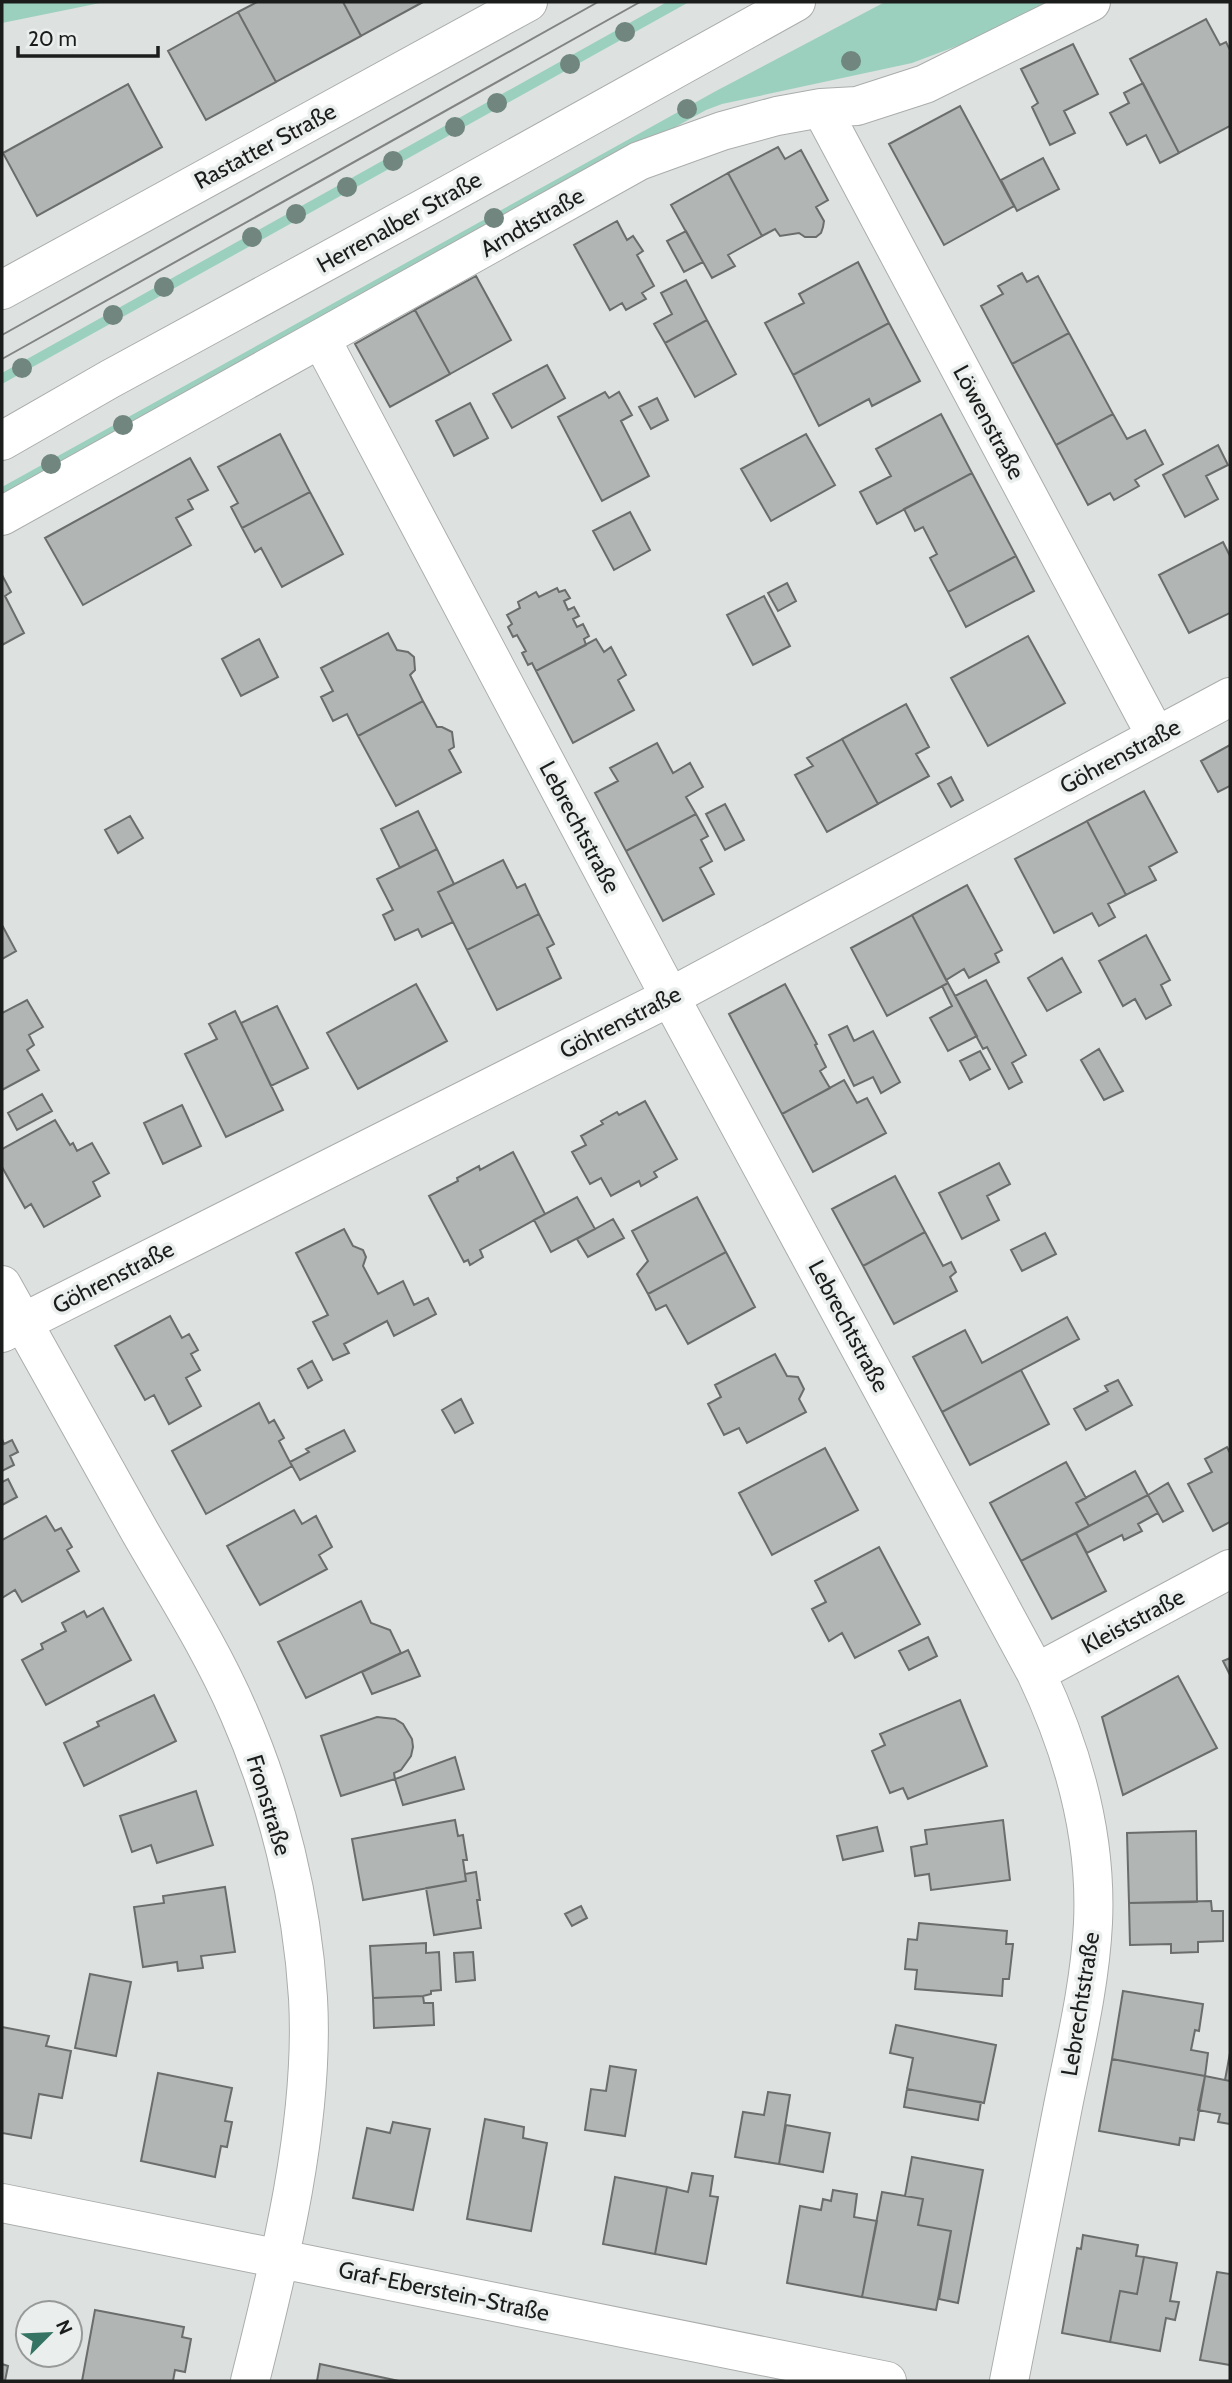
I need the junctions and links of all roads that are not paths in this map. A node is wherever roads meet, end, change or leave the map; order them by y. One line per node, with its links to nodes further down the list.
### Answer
1 (528, 2): 5 (street, Rastatter Straße)
2 (796, 2): 7 (street, Herrenalber Straße)
3 (1091, 2): 4 (street, Arndtstraße)
4 (821, 108): 6 (street, Arndtstraße); 10 (street, Löwenstraße)
5 (2, 290)
6 (321, 339): 8 (street, Arndtstraße); 11 (street, Lebrechtstraße)
7 (2, 441)
8 (2, 516)
9 (1230, 697): 10 (street, Göhrenstraße)
10 (1156, 736): 11 (street, Göhrenstraße)
11 (670, 997): 13 (street, Göhrenstraße); 15 (street, Lebrechtstraße)
12 (2, 1285): 13 (street, Fronstraße)
13 (12, 1328): 17 (street, Fronstraße)
14 (1230, 1569): 15 (street, Kleiststraße)
15 (1036, 1673): 20 (street, Lebrechtstraße)
16 (2, 2203): 17 (street, Graf-Eberstein-Straße)
17 (280, 2258): 18 (street, Fronstraße); 19 (street, Graf-Eberstein-Straße)
18 (250, 2381)
19 (887, 2381)
20 (1009, 2381)

